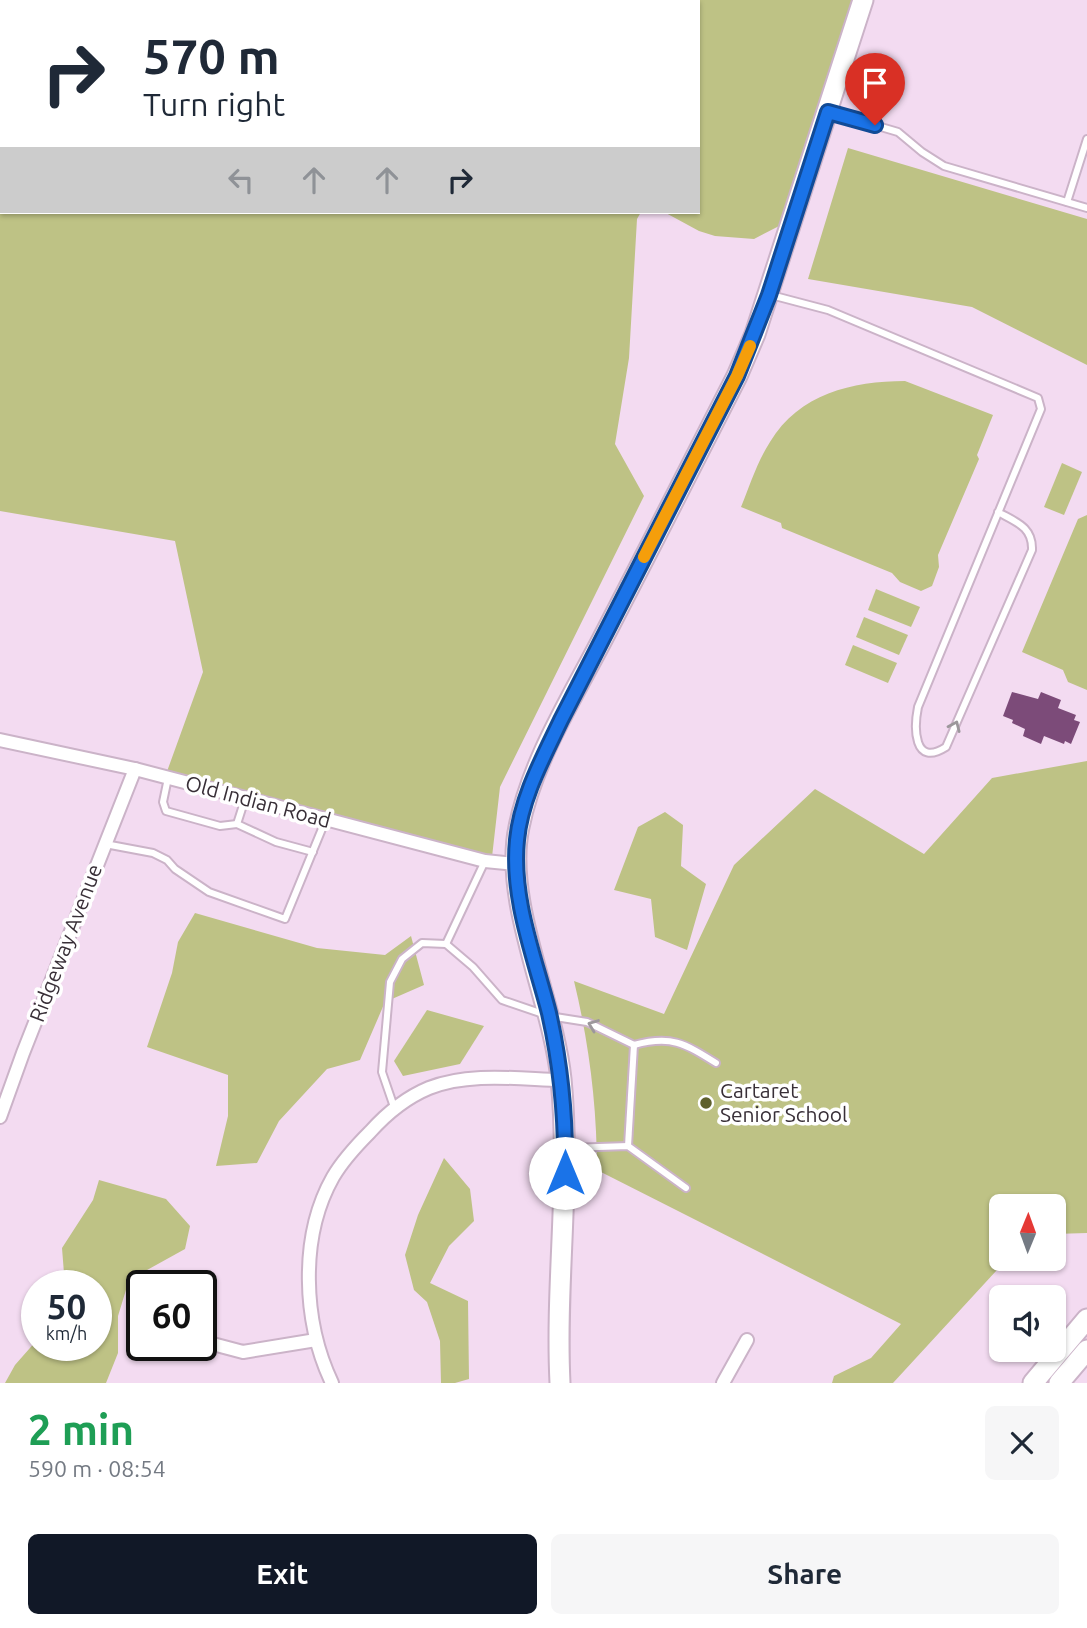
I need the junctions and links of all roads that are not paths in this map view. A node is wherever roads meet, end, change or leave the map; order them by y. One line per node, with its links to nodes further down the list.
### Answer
1 (863, 0): 2 (main road)
2 (828, 112): 4 (lane); 6 (main road)
3 (1087, 139): 4 (lane)
4 (1067, 202): 5 (lane)
5 (1087, 208)
6 (769, 295): 7 (lane); 17 (main road)
7 (998, 512): 7 (lane, one-way to 7)
8 (0, 740): 9 (street, Old Indian Road)
9 (135, 769): 10 (street, Old Indian Road); 14 (street, Ridgeway Avenue)
10 (167, 778): 11 (street, Old Indian Road); 13 (lane)
11 (245, 799): 12 (street, Old Indian Road); 13 (lane)
12 (326, 819): 15 (lane); 16 (street, Old Indian Road)
13 (237, 824): 15 (lane)
14 (105, 844): 15 (lane); 24 (street, Ridgeway Avenue)
15 (313, 852)
16 (485, 861): 17 (street, Old Indian Road); 18 (lane)
17 (515, 864): 19 (main road)
18 (446, 944): 19 (lane); 23 (lane)
19 (549, 1016): 20 (lane, one-way to 19); 22 (main road)
20 (634, 1045): 21 (lane); 25 (lane)
21 (716, 1063)
22 (561, 1080): 23 (street); 26 (main road)
23 (394, 1107): 29 (street)
24 (0, 1117)
25 (628, 1146): 26 (lane); 27 (lane)
26 (565, 1148): 34 (main road)
27 (686, 1188)
28 (1083, 1331): 36 (main road)
29 (316, 1340): 31 (street); 33 (street)
30 (747, 1340): 35 (street)
31 (217, 1345)
32 (1087, 1350): 37 (main road)
33 (332, 1383)
34 (561, 1383)
35 (723, 1383)
36 (1032, 1383)
37 (1059, 1383)

